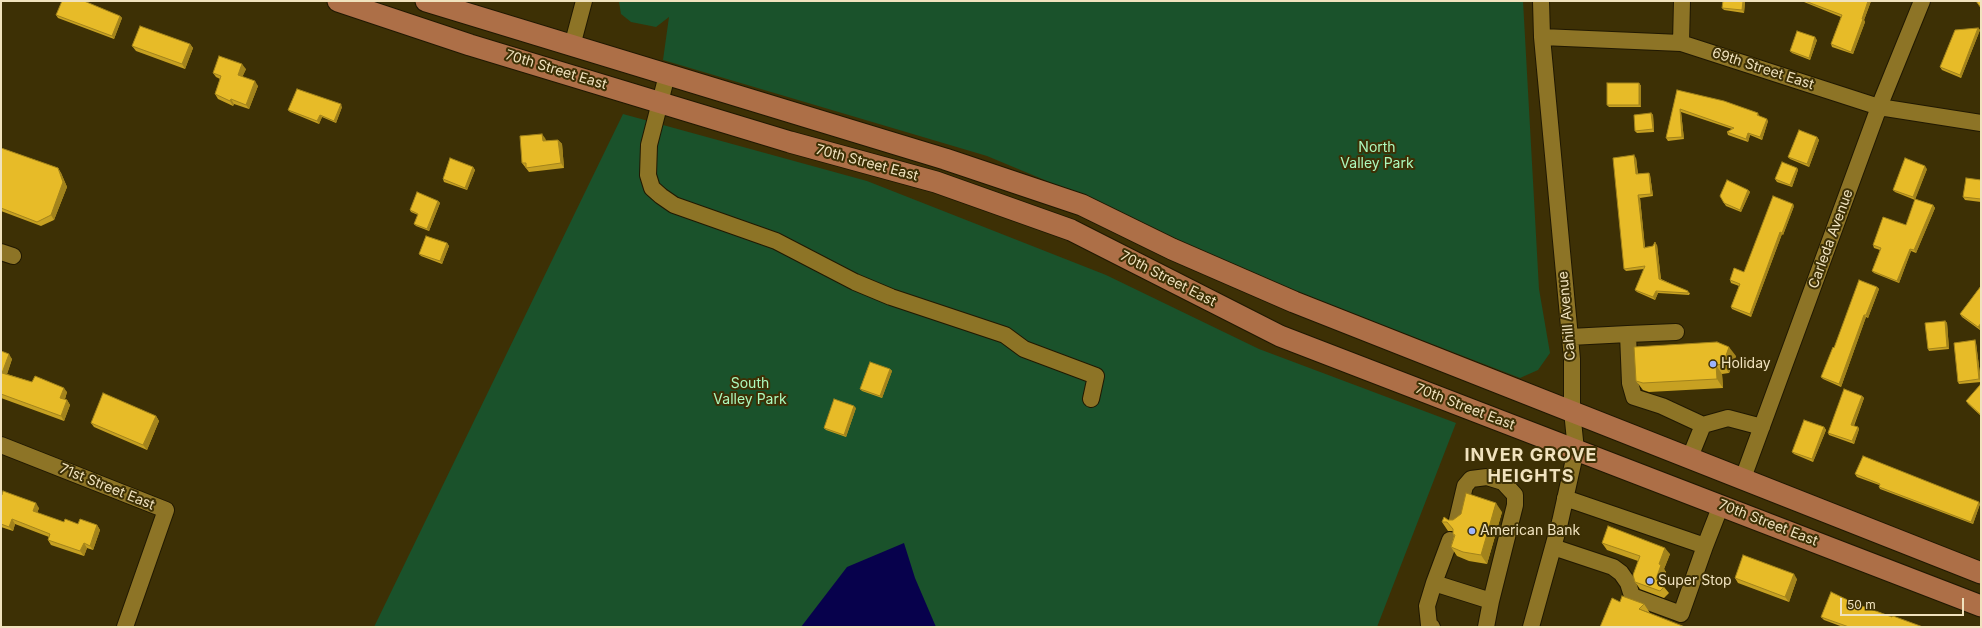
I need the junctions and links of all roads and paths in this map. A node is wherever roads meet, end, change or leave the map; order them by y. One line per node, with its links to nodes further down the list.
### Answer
1 (338, 1): 11 (main road, 70th Street East)
2 (426, 1): 9 (main road, 70th Street East)
3 (584, 1): 9 (street)
4 (1541, 1): 7 (street, Cahill Avenue)
5 (1682, 1): 8 (street)
6 (1922, 1): 12 (street, Carleda Avenue)
7 (1542, 37): 8 (street, 69th Street East); 16 (street, Cahill Avenue)
8 (1681, 43): 12 (street, 69th Street East)
9 (572, 46): 10 (main road, 70th Street East)
10 (666, 75): 11 (street); 18 (main road, 70th Street East)
11 (659, 101): 17 (street); 22 (main road, 70th Street East)
12 (1879, 107): 13 (street, 69th Street East); 20 (street, Carleda Avenue)
13 (1981, 123)
14 (1676, 332): 15 (street)
15 (1628, 334): 16 (street); 19 (street)
16 (1570, 337): 18 (street, Cahill Avenue)
17 (1091, 399)
18 (1572, 411): 22 (street, Cahill Avenue); 23 (main road, 70th Street East)
19 (1703, 425): 20 (street); 23 (street)
20 (1762, 427): 24 (street, Carleda Avenue)
21 (1, 445): 35 (street, 71st Street East)
22 (1576, 450): 25 (street, Cahill Avenue); 26 (main road, 70th Street East)
23 (1690, 458): 24 (main road, 70th Street East)
24 (1743, 478): 31 (main road, 70th Street East)
25 (1565, 498): 29 (street, Cahill Avenue); 30 (street)
26 (1721, 505): 30 (street); 34 (main road, 70th Street East)
27 (1457, 520): 33 (street)
28 (1450, 540): 32 (street)
29 (1553, 546): 30 (street); 38 (street, Cahill Avenue)
30 (1705, 546)
31 (1981, 573)
32 (1434, 583): 33 (street); 36 (street)
33 (1491, 601): 37 (street)
34 (1981, 606)
35 (126, 627)
36 (1432, 627)
37 (1486, 627)
38 (1531, 627)

